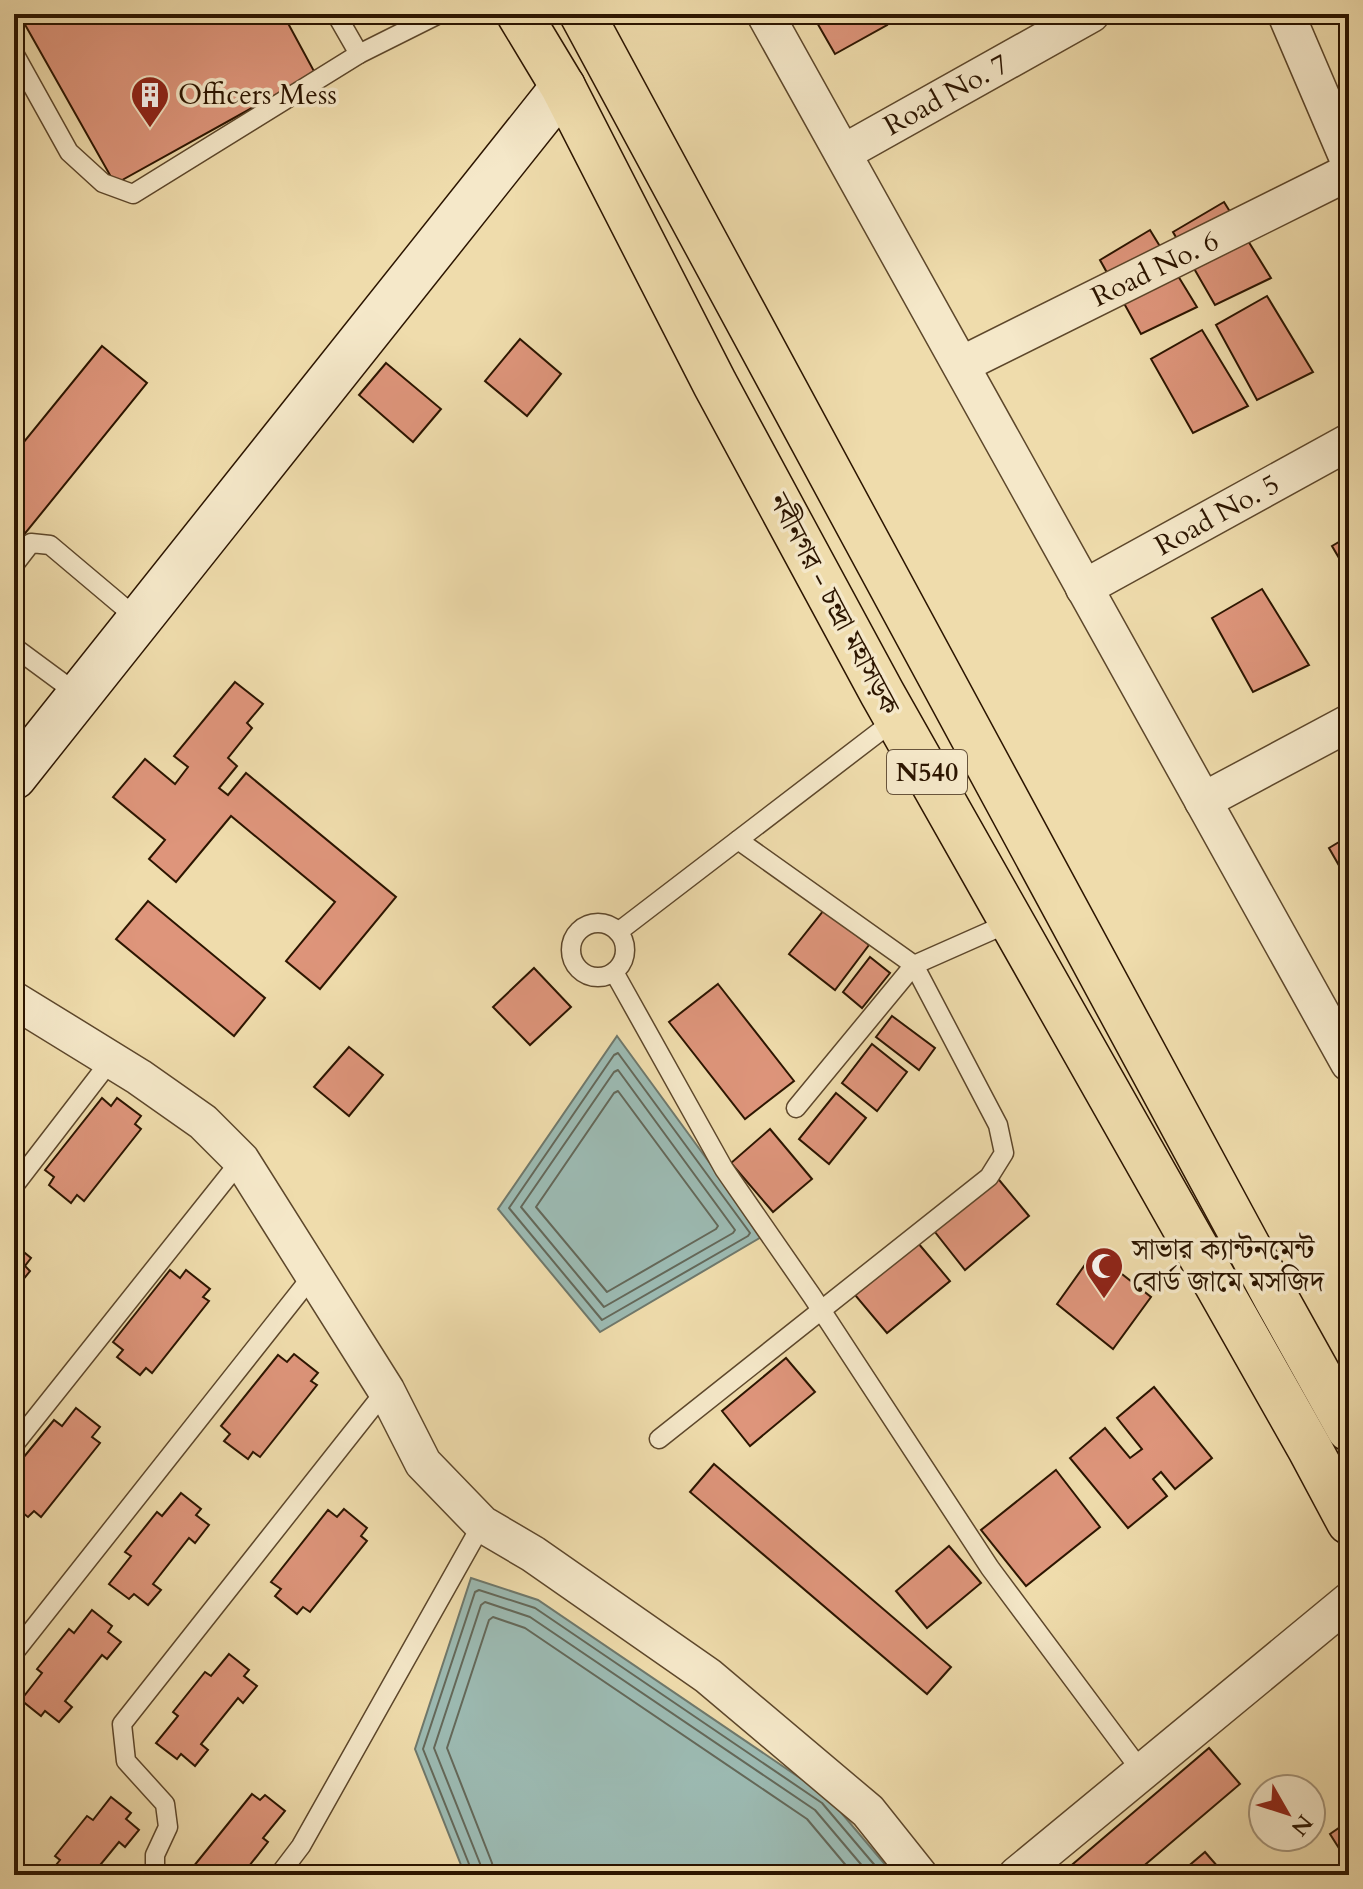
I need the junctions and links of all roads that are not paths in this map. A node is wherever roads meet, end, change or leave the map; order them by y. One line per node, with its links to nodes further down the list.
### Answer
1 (336, 14): 9 (lane)
2 (439, 14): 9 (lane)
3 (519, 14): 10 (highway, নবীনগর - চন্দ্রা মহাসড়ক / N540)
4 (582, 14): 40 (highway, নবীনগর - চন্দ্রা মহাসড়ক / N540)
5 (765, 14): 11 (street)
6 (1091, 14): 11 (street, Road No. 7)
7 (1286, 14): 12 (street)
8 (14, 53): 9 (lane)
9 (359, 54)
10 (563, 87): 18 (street); 21 (highway, নবীনগর - চন্দ্রা মহাসড়ক / N540)
11 (843, 153): 14 (street)
12 (1349, 161)
13 (1349, 172): 14 (street, Road No. 6)
14 (961, 365): 17 (street)
15 (1349, 442): 17 (street, Road No. 5)
16 (14, 565): 18 (lane)
17 (1084, 588): 24 (street)
18 (139, 620): 20 (street)
19 (14, 647): 20 (lane)
20 (79, 695): 23 (street)
21 (896, 719): 25 (lane); 26 (highway, নবীনগর - চন্দ্রা মহাসড়ক / N540)
22 (1349, 723): 24 (street)
23 (14, 777)
24 (1203, 801): 31 (street)
25 (738, 840): 27 (lane); 28 (lane)
26 (1012, 921): 28 (lane); 43 (highway, নবীনগর - চন্দ্রা মহাসড়ক / N540)
27 (618, 932): 29 (lane); 29 (lane)
28 (914, 965): 34 (lane); 38 (lane)
29 (614, 972): 38 (lane)
30 (14, 1000): 32 (street)
31 (1338, 1019): 33 (street)
32 (111, 1060): 35 (street); 36 (lane)
33 (1349, 1063)
34 (796, 1108)
35 (241, 1160): 37 (street); 42 (lane)
36 (14, 1186)
37 (313, 1275): 39 (street); 46 (lane)
38 (820, 1309): 41 (lane); 47 (lane)
39 (386, 1390): 44 (street); 48 (lane)
40 (1349, 1429)
41 (659, 1439)
42 (14, 1445)
43 (1349, 1522)
44 (482, 1524): 49 (lane); 50 (street)
45 (1349, 1601): 47 (street)
46 (14, 1653)
47 (1142, 1772): 51 (street)
48 (155, 1875)
49 (279, 1875)
50 (919, 1875)
51 (1017, 1875)

